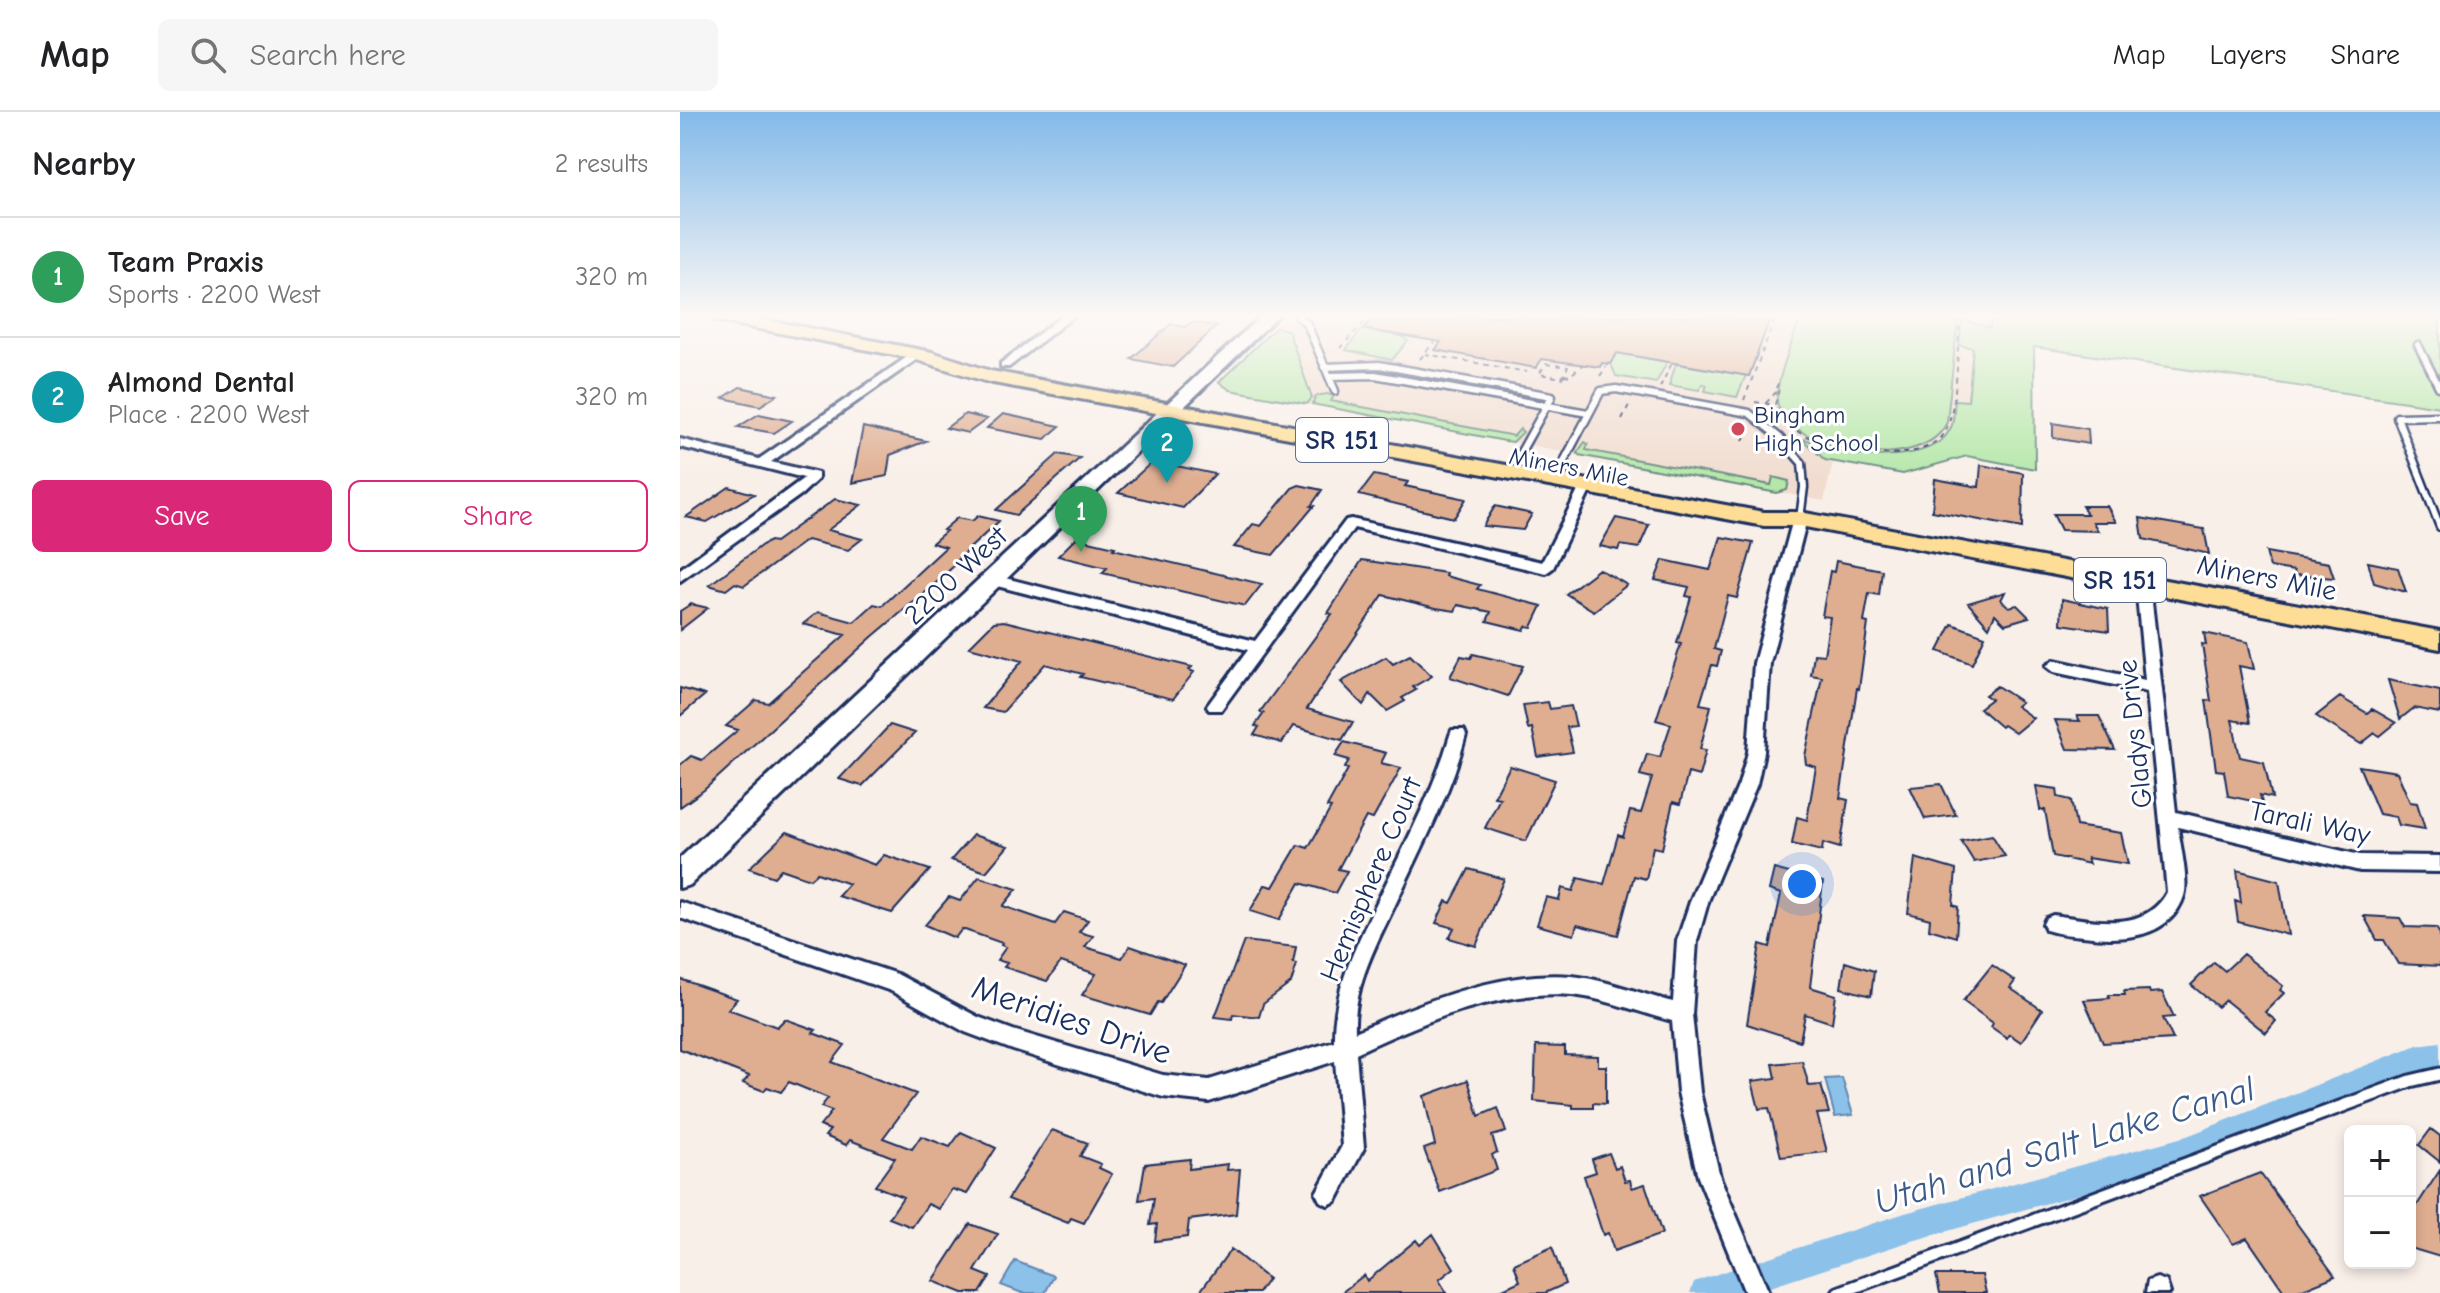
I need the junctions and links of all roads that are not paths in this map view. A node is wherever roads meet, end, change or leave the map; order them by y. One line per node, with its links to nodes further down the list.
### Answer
1 (894, 371): 14 (street)
2 (971, 371): 9 (main road, SR 151)
3 (1042, 371): 9 (main road, SR 151)
4 (1213, 371): 9 (street, 2200 West)
5 (1326, 371): 7 (lane)
6 (1416, 371): 10 (lane)
7 (1329, 376): 8 (lane); 10 (lane)
8 (1335, 391)
9 (1180, 403): 15 (main road, Miners Mile / SR 151); 15 (main road, SR 151); 21 (street, 2200 West)
10 (1548, 406): 11 (lane); 15 (lane)
11 (1588, 413): 16 (lane); 18 (lane)
12 (2440, 416): 19 (lane)
13 (680, 443): 14 (street)
14 (763, 462): 20 (street)
15 (1514, 464): 16 (main road, Miners Mile / SR 151); 17 (main road, Miners Mile / SR 151)
16 (1562, 465): 18 (main road, Miners Mile / SR 151)
17 (1587, 485): 18 (main road, Miners Mile / SR 151); 24 (street)
18 (1800, 519): 22 (main road, Miners Mile / SR 151); 34 (street)
19 (2440, 527)
20 (680, 576)
21 (993, 580): 24 (street); 31 (street, 2200 West)
22 (2143, 585): 23 (main road, Miners Mile / SR 151); 26 (street, Gladys Drive)
23 (2440, 640)
24 (1259, 647): 27 (street)
25 (2054, 666): 26 (street)
26 (2155, 688): 29 (street, Gladys Drive)
27 (1215, 706)
28 (1458, 735): 35 (street, Hemisphere Court)
29 (2169, 818): 30 (street, Tarali Way); 33 (street, Gladys Drive)
30 (2440, 864)
31 (680, 876)
32 (680, 910): 35 (street, Meridies Drive)
33 (2053, 924)
34 (1682, 1014): 35 (street, Meridies Drive); 38 (street)
35 (1344, 1048): 37 (street, Hemisphere Court)
36 (2440, 1074): 39 (lane)
37 (1328, 1193)
38 (1757, 1293)
39 (1838, 1293)

